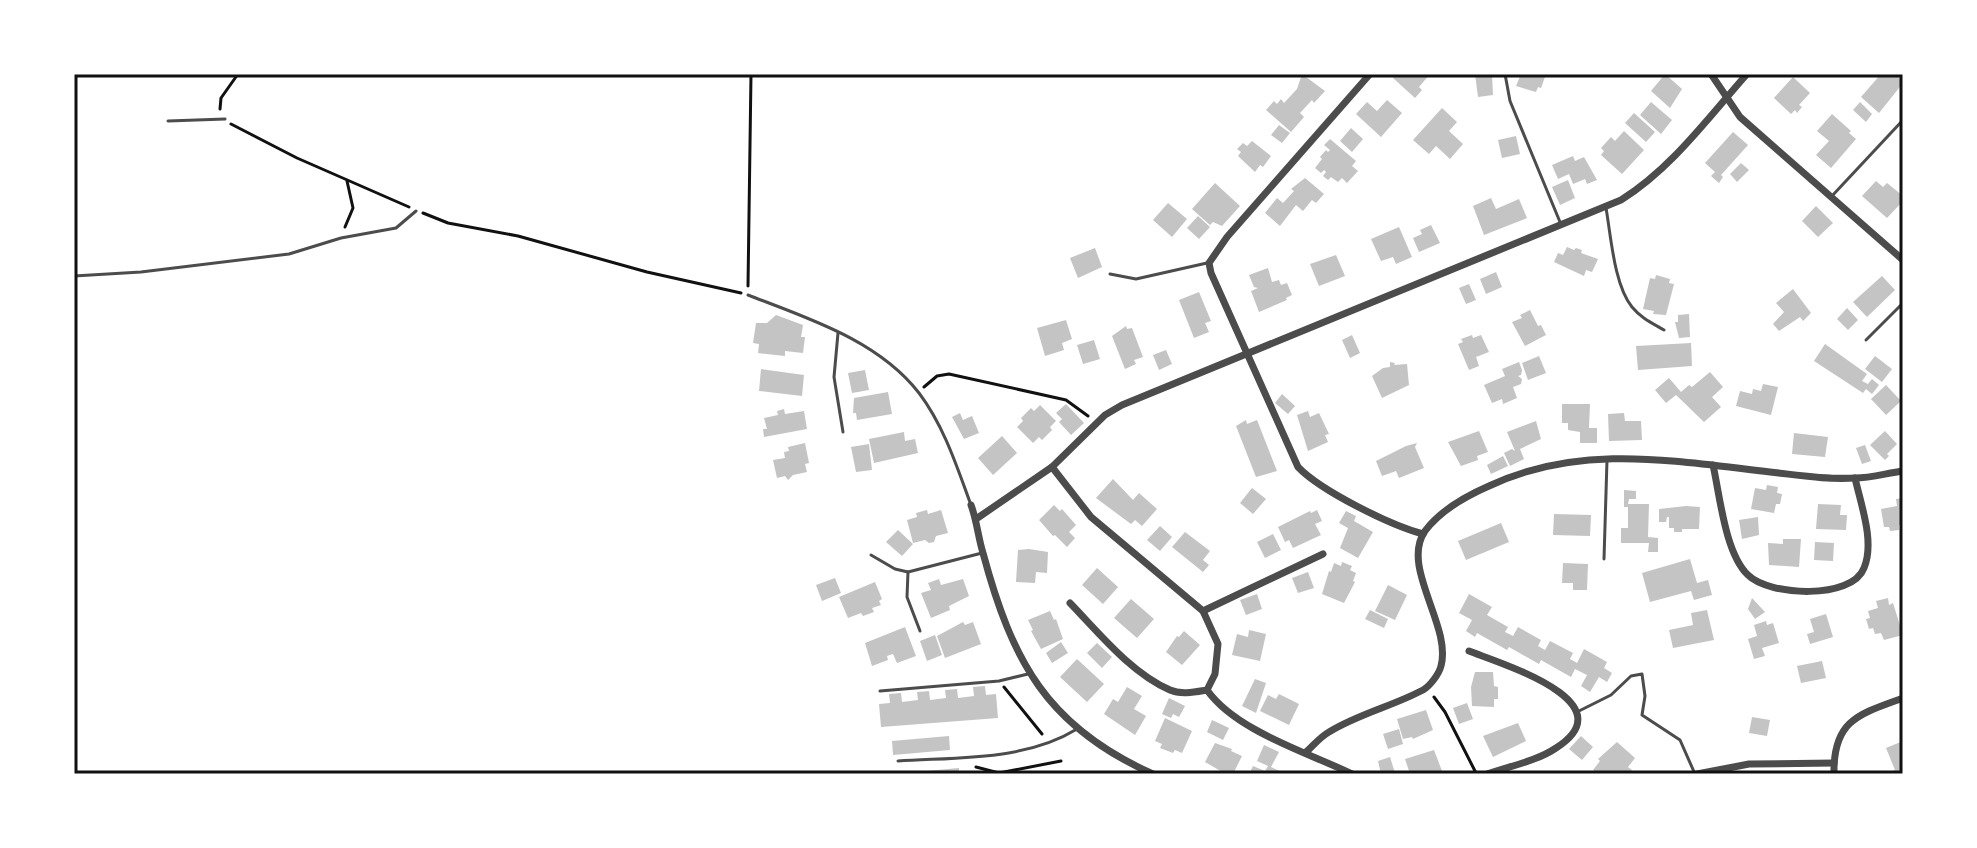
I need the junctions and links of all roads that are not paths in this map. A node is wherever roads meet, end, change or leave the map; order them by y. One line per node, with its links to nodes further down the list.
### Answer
1 (1370, 74): 14 (street)
2 (1505, 74): 12 (lane)
3 (1711, 74): 5 (street)
4 (1747, 74): 5 (street)
5 (1726, 98): 9 (street); 10 (street)
6 (225, 119): 8 (lane)
7 (1903, 120): 9 (lane)
8 (168, 121)
9 (1831, 197): 13 (street)
10 (1606, 208): 12 (street); 19 (lane)
11 (416, 211): 16 (lane)
12 (1562, 225): 22 (street)
13 (1903, 260)
14 (1209, 263): 15 (lane); 22 (street)
15 (1110, 274)
16 (74, 276)
17 (748, 295): 20 (lane)
18 (1903, 303): 21 (lane)
19 (1664, 330)
20 (838, 333): 23 (lane); 29 (lane)
21 (1866, 340)
22 (1249, 355): 26 (street); 31 (street)
23 (843, 432)
24 (1607, 460): 25 (street); 31 (street); 35 (lane)
25 (1713, 465): 28 (street); 28 (street)
26 (1052, 467): 30 (street); 38 (street)
27 (1903, 471): 28 (street)
28 (1855, 478)
29 (971, 505): 30 (street)
30 (976, 519): 32 (street)
31 (1423, 534): 47 (street)
32 (982, 553): 36 (lane); 41 (street)
33 (1323, 554): 38 (street)
34 (871, 555): 36 (lane)
35 (1604, 559)
36 (908, 572): 39 (lane)
37 (1070, 603): 42 (street)
38 (1203, 611): 42 (street)
39 (920, 631)
40 (1469, 651): 45 (street)
41 (1028, 674): 43 (lane); 46 (street)
42 (1207, 690): 47 (street)
43 (880, 691)
44 (1903, 698): 49 (street)
45 (1579, 711): 52 (street); 53 (lane)
46 (1077, 729): 48 (lane); 50 (street)
47 (1306, 752): 51 (street)
48 (898, 761)
49 (1834, 763): 53 (street); 54 (street)
50 (1153, 774)
51 (1352, 774)
52 (1487, 774)
53 (1696, 774)
54 (1834, 774)

